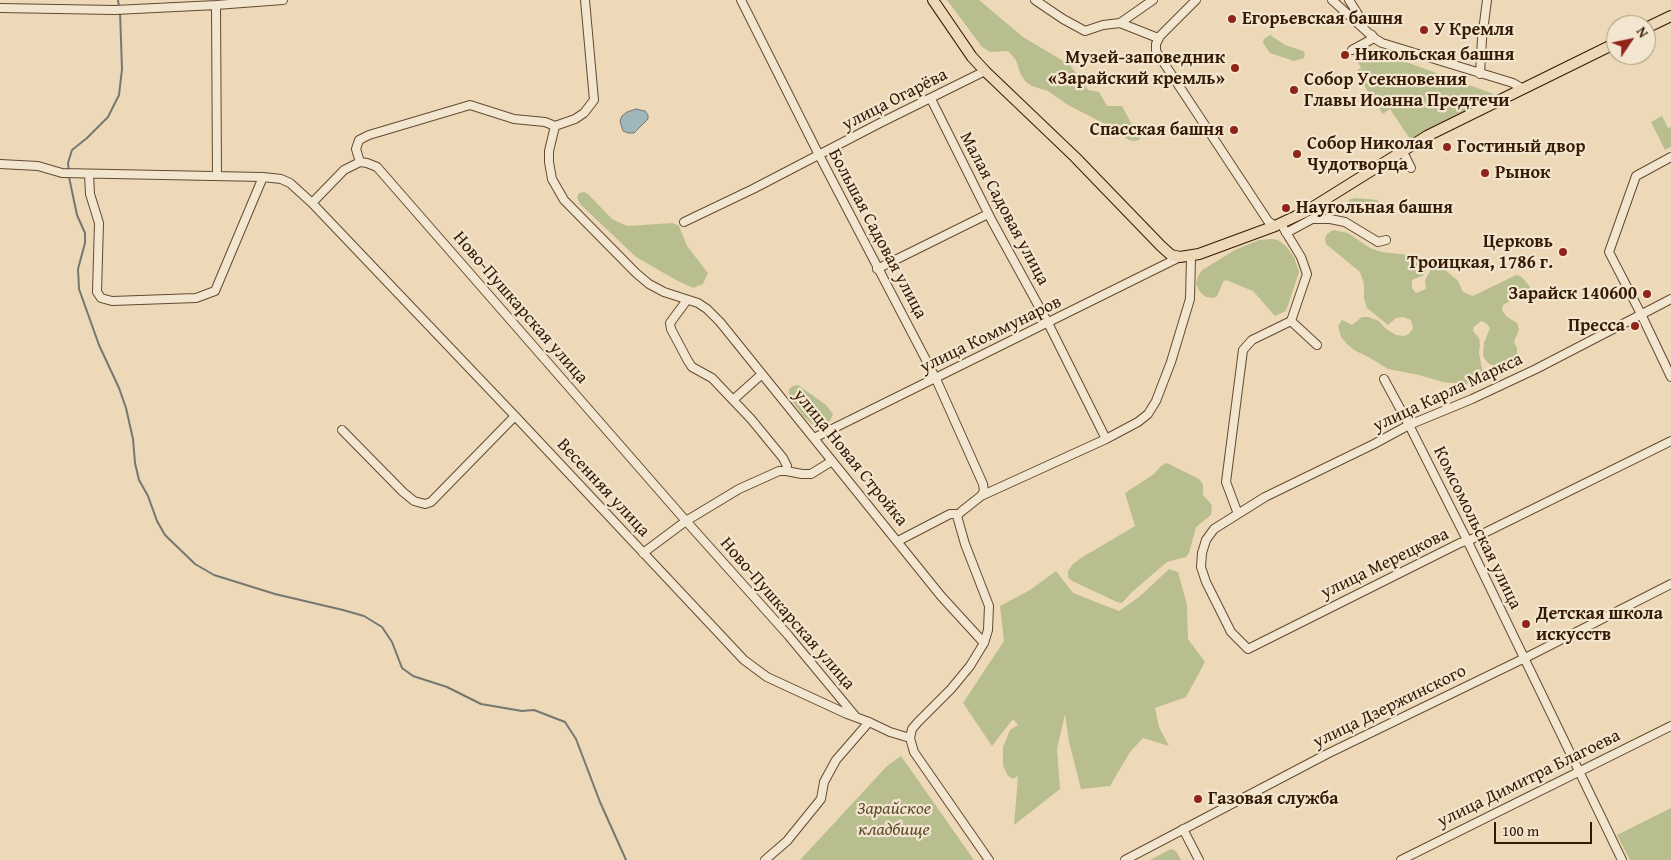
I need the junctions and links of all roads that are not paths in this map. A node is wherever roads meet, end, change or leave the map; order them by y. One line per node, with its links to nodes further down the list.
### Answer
1 (282, 0): 11 (street)
2 (584, 0): 24 (street)
3 (741, 0): 26 (street, Большая Садовая улица)
4 (934, 0): 20 (main road)
5 (1035, 0): 14 (street)
6 (1153, 0): 14 (street)
7 (1196, 0): 16 (street)
8 (1332, 0): 17 (street)
9 (1349, 0): 17 (street)
10 (1487, 0): 21 (street)
11 (216, 5): 12 (street); 32 (street)
12 (0, 8)
13 (1671, 16): 15 (main road)
14 (1120, 23): 16 (street)
15 (1656, 23)
16 (1158, 38): 37 (street)
17 (1374, 38): 19 (street); 21 (street)
18 (1606, 48): 22 (main road)
19 (1352, 50)
20 (985, 71): 23 (street, улица Огарёва); 40 (main road)
21 (1480, 74): 22 (street)
22 (1523, 89): 25 (main road)
23 (930, 99): 26 (street, улица Огарёва); 35 (street, Малая Садовая улица)
24 (555, 126): 28 (street); 44 (street, улица Новая Стройка)
25 (1402, 150): 30 (street); 37 (main road)
26 (819, 155): 36 (street, улица Огарёва); 42 (street, Большая Садовая улица)
27 (1671, 157): 45 (street)
28 (360, 162): 34 (street); 65 (street, Ново-Пушкарская улица)
29 (0, 164): 31 (street)
30 (1411, 168)
31 (89, 174): 32 (street); 33 (street)
32 (217, 176): 33 (street)
33 (263, 177): 34 (street)
34 (312, 203): 54 (street, Весенняя улица)
35 (988, 214): 42 (street); 47 (street, Малая Садовая улица)
36 (684, 222)
37 (1277, 225): 38 (street); 41 (main road)
38 (1286, 233): 39 (street); 46 (street)
39 (1386, 240)
40 (1180, 257): 41 (main road); 47 (street, улица Коммунаров)
41 (1191, 257): 58 (street)
42 (877, 269): 51 (street, Большая Садовая улица)
43 (1671, 299): 45 (street, улица Карла Маркса)
44 (687, 300): 49 (street, улица Новая Стройка); 53 (street)
45 (1641, 314): 50 (street); 55 (street, улица Карла Маркса)
46 (1291, 321): 48 (street); 63 (street)
47 (1048, 323): 51 (street, улица Коммунаров); 58 (street, Малая Садовая улица)
48 (1316, 345)
49 (762, 374): 53 (street); 57 (street, улица Новая Стройка)
50 (1671, 377)
51 (936, 379): 57 (street, улица Коммунаров); 62 (street, Большая Садовая улица)
52 (1384, 379): 55 (street, Комсомольская улица)
53 (733, 400): 61 (street)
54 (515, 416): 56 (street); 68 (street, Весенняя улица)
55 (1409, 425): 63 (street, улица Карла Маркса); 66 (street, Комсомольская улица)
56 (342, 430)
57 (814, 438): 60 (street, улица Новая Стройка)
58 (1106, 439): 62 (street)
59 (1671, 441): 66 (street, улица Мерецкова)
60 (832, 461): 61 (street); 67 (street, улица Новая Стройка)
61 (786, 471): 65 (street)
62 (981, 496): 64 (street)
63 (1238, 514): 71 (street, улица Карла Маркса)
64 (957, 516): 67 (street); 70 (street)
65 (686, 521): 68 (street); 73 (street, Ново-Пушкарская улица)
66 (1467, 540): 71 (street, улица Мерецкова); 72 (street, Комсомольская улица)
67 (898, 541): 70 (street, улица Новая Стройка)
68 (643, 553): 73 (street, Весенняя улица)
69 (1671, 584): 72 (street, улица Дзержинского)
70 (984, 643): 76 (street)
71 (1248, 649)
72 (1524, 658): 77 (street, Комсомольская улица); 78 (street, улица Дзержинского)
73 (856, 718): 74 (street, Весенняя улица)
74 (869, 722): 76 (street, Весенняя улица); 79 (street)
75 (1671, 726): 77 (street, улица Димитра Благоева)
76 (910, 738): 80 (street)
77 (1579, 771): 83 (street, улица Димитра Благоева); 84 (street, Комсомольская улица)
78 (1183, 829): 81 (street, улица Дзержинского); 82 (street)
79 (765, 860)
80 (989, 860)
81 (1125, 860)
82 (1199, 860)
83 (1401, 860)
84 (1622, 860)

